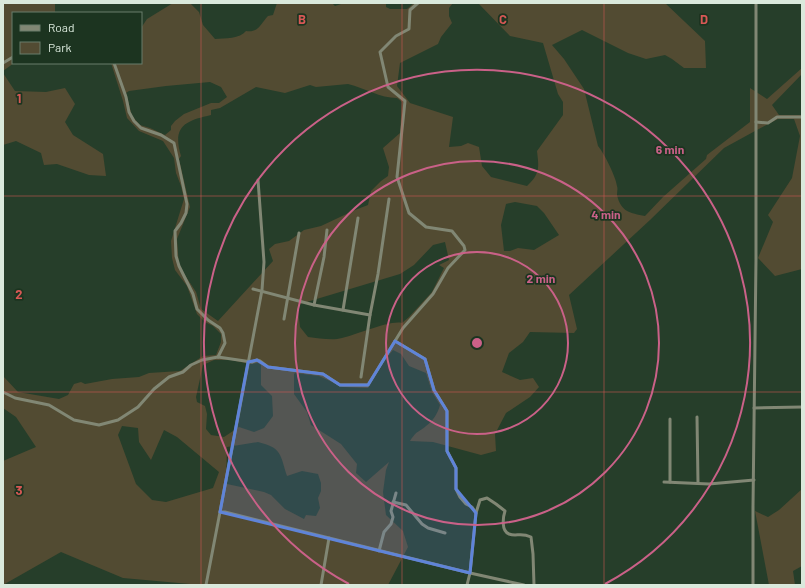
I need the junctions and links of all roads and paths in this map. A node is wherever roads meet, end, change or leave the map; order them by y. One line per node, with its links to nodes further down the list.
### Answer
1 (418, 3): 20 (street)
2 (756, 3): 7 (street)
3 (12, 58): 4 (street)
4 (3, 63)
5 (114, 64): 21 (street)
6 (802, 117): 7 (street)
7 (756, 122): 26 (street)
8 (258, 180): 14 (street)
9 (389, 199): 18 (street)
10 (358, 218): 17 (street)
11 (327, 230): 16 (street)
12 (299, 233): 15 (street)
13 (253, 289): 14 (street)
14 (262, 290): 15 (street); 22 (street)
15 (287, 298): 16 (street); 19 (street)
16 (314, 305): 17 (street)
17 (343, 310): 18 (street)
18 (370, 315): 23 (street)
19 (284, 319)
20 (395, 341): 22 (street); 36 (street)
21 (218, 357): 22 (street); 24 (street)
22 (248, 362): 35 (street)
23 (361, 377)
24 (3, 392)
25 (802, 407): 26 (street)
26 (754, 408): 29 (street)
27 (697, 417): 32 (street)
28 (670, 419): 31 (street)
29 (754, 480): 32 (street); 46 (street)
30 (664, 482): 31 (street)
31 (670, 482): 32 (street)
32 (698, 483)
33 (396, 493): 34 (street)
34 (392, 502): 37 (street); 39 (street)
35 (220, 512): 38 (street); 41 (street)
36 (476, 513): 40 (street); 45 (street)
37 (445, 533)
38 (329, 538): 39 (street); 42 (street)
39 (379, 551): 40 (street)
40 (470, 573): 43 (street); 44 (street)
41 (206, 585)
42 (321, 585)
43 (467, 585)
44 (524, 585)
45 (534, 585)
46 (753, 585)

